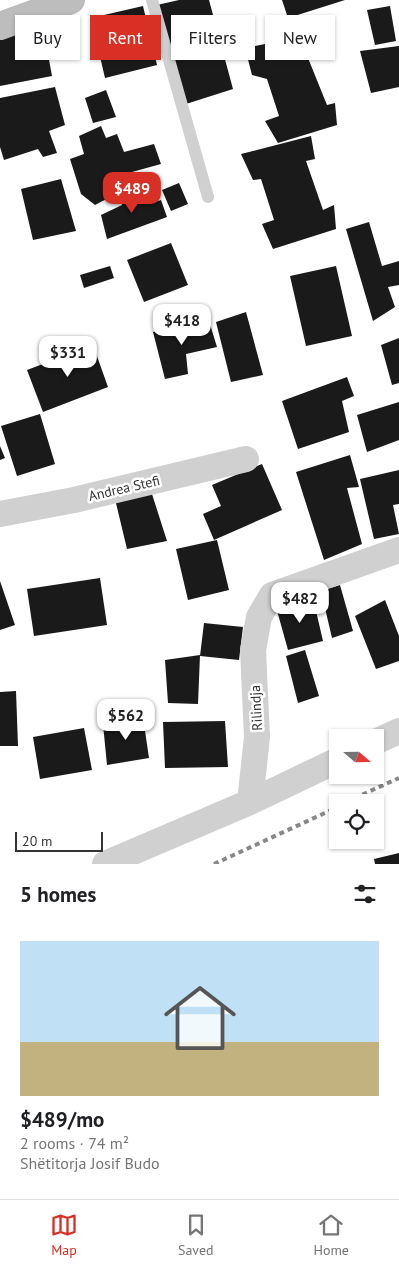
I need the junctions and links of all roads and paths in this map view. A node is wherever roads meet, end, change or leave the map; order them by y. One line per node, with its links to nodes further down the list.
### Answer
1 (71, 0): 3 (main road)
2 (152, 0): 4 (lane)
3 (0, 26)
4 (208, 197)
5 (246, 459): 6 (street, Andrea Stefi)
6 (0, 514)
7 (399, 550): 11 (street, Rilindja)
8 (399, 731): 9 (street)
9 (384, 738)
10 (329, 764): 11 (street)
11 (250, 802): 12 (street)
12 (105, 864)

